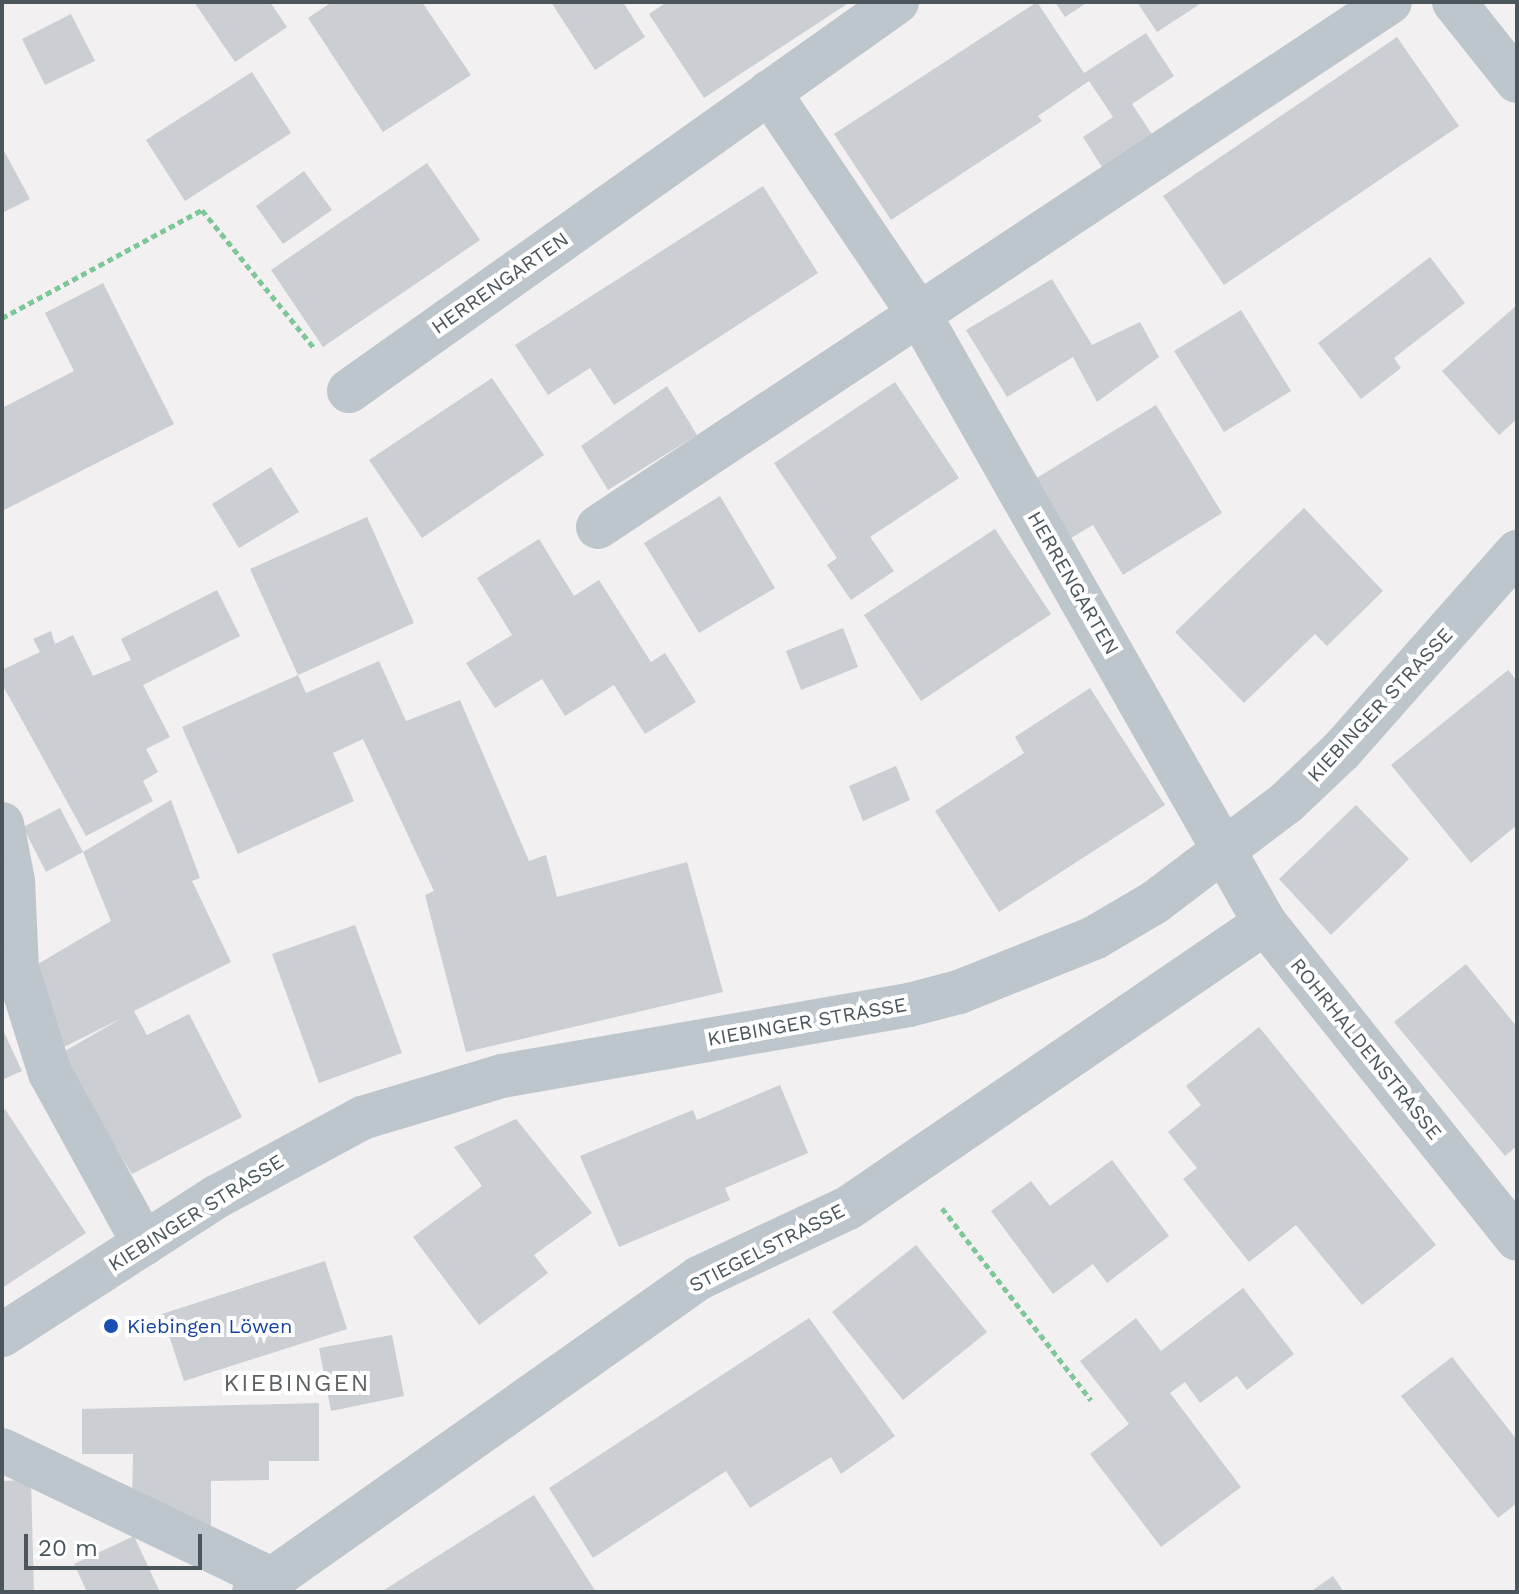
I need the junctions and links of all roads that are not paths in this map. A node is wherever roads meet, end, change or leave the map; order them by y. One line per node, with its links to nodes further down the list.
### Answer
1 (897, 2): 5 (street, HERRENGARTEN)
2 (1390, 2): 6 (street)
3 (1454, 2): 4 (street)
4 (1517, 81)
5 (769, 92): 6 (street, HERRENGARTEN); 7 (street, HERRENGARTEN)
6 (919, 314): 8 (street); 11 (street, HERRENGARTEN)
7 (349, 391)
8 (598, 527)
9 (1517, 552): 11 (street, KIEBINGER STRASSE)
10 (2, 824): 14 (street)
11 (1227, 851): 12 (street, ROHRHALDENSTRASSE); 14 (street, KIEBINGER STRASSE)
12 (1265, 923): 13 (street, ROHRHALDENSTRASSE); 17 (street, STIEGELSTRASSE)
13 (1517, 1239)
14 (144, 1244): 15 (street, KIEBINGER STRASSE)
15 (2, 1335)
16 (2, 1450): 17 (street, STIEGELSTRASSE)
17 (264, 1586)

